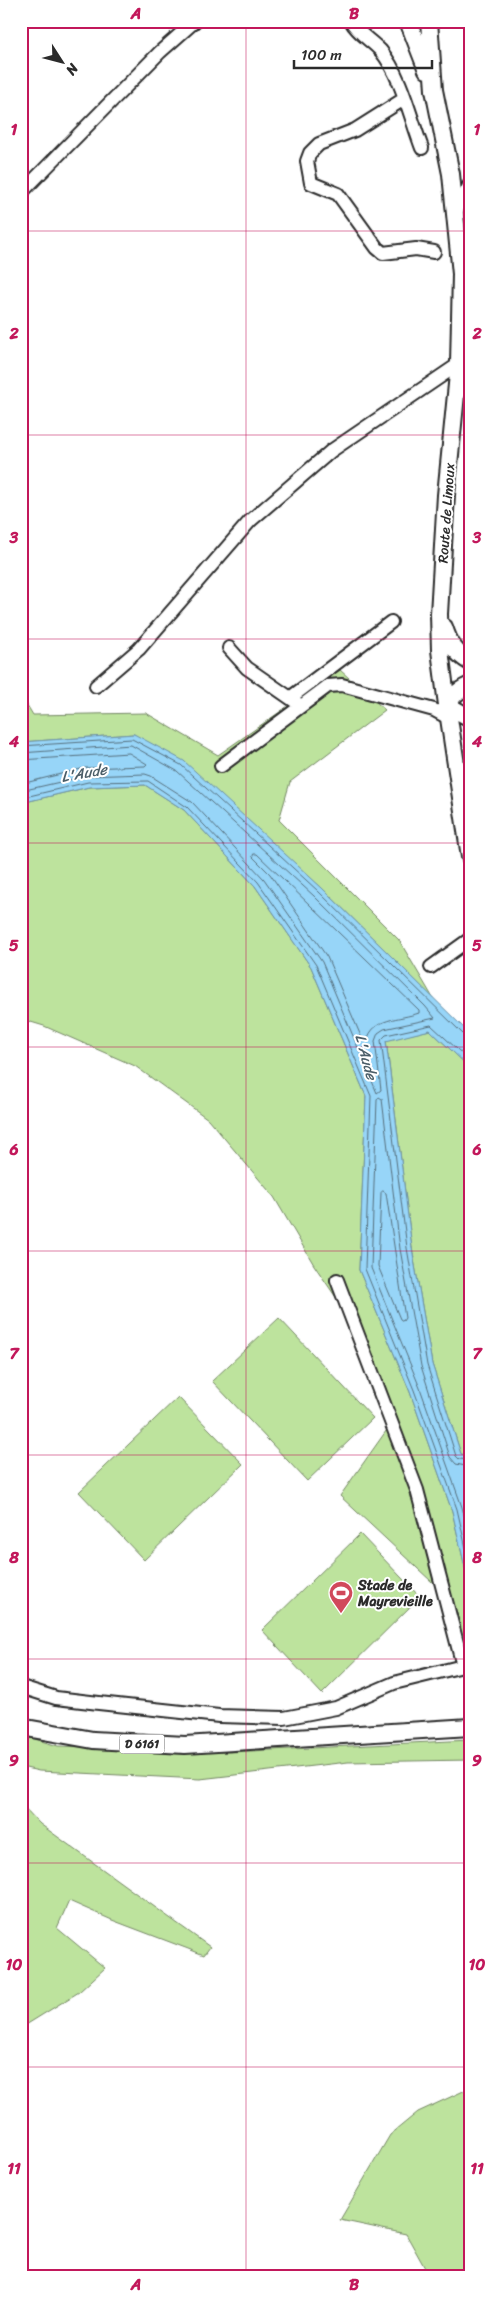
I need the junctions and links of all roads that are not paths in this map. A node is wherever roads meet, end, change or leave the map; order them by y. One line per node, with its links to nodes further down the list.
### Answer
1 (195, 21): 9 (street)
2 (351, 21): 6 (street)
3 (408, 21): 5 (main road)
4 (429, 21): 5 (main road)
5 (434, 90): 10 (main road, Route de Limoux)
6 (404, 99): 7 (street); 11 (street)
7 (422, 148)
8 (470, 184): 10 (street)
9 (21, 193)
10 (455, 214): 12 (main road, Route de Limoux)
11 (434, 252)
12 (459, 364): 13 (main road, Route de Limoux); 18 (street)
13 (439, 614): 16 (main road); 20 (main road, Route de Limoux)
14 (391, 622): 19 (street)
15 (229, 648): 19 (street)
16 (470, 662)
17 (470, 685): 20 (main road)
18 (96, 686)
19 (295, 702): 20 (street); 22 (street)
20 (442, 710): 21 (main road); 24 (main road); 25 (main road)
21 (470, 718)
22 (221, 766)
23 (470, 778): 24 (main road)
24 (462, 800): 25 (main road)
25 (466, 831): 26 (main road)
26 (470, 857)
27 (470, 939): 28 (street)
28 (431, 967)
29 (337, 1280): 30 (street)
30 (21, 1687)
31 (21, 1726): 32 (main road, D 6161)
32 (470, 1727)

